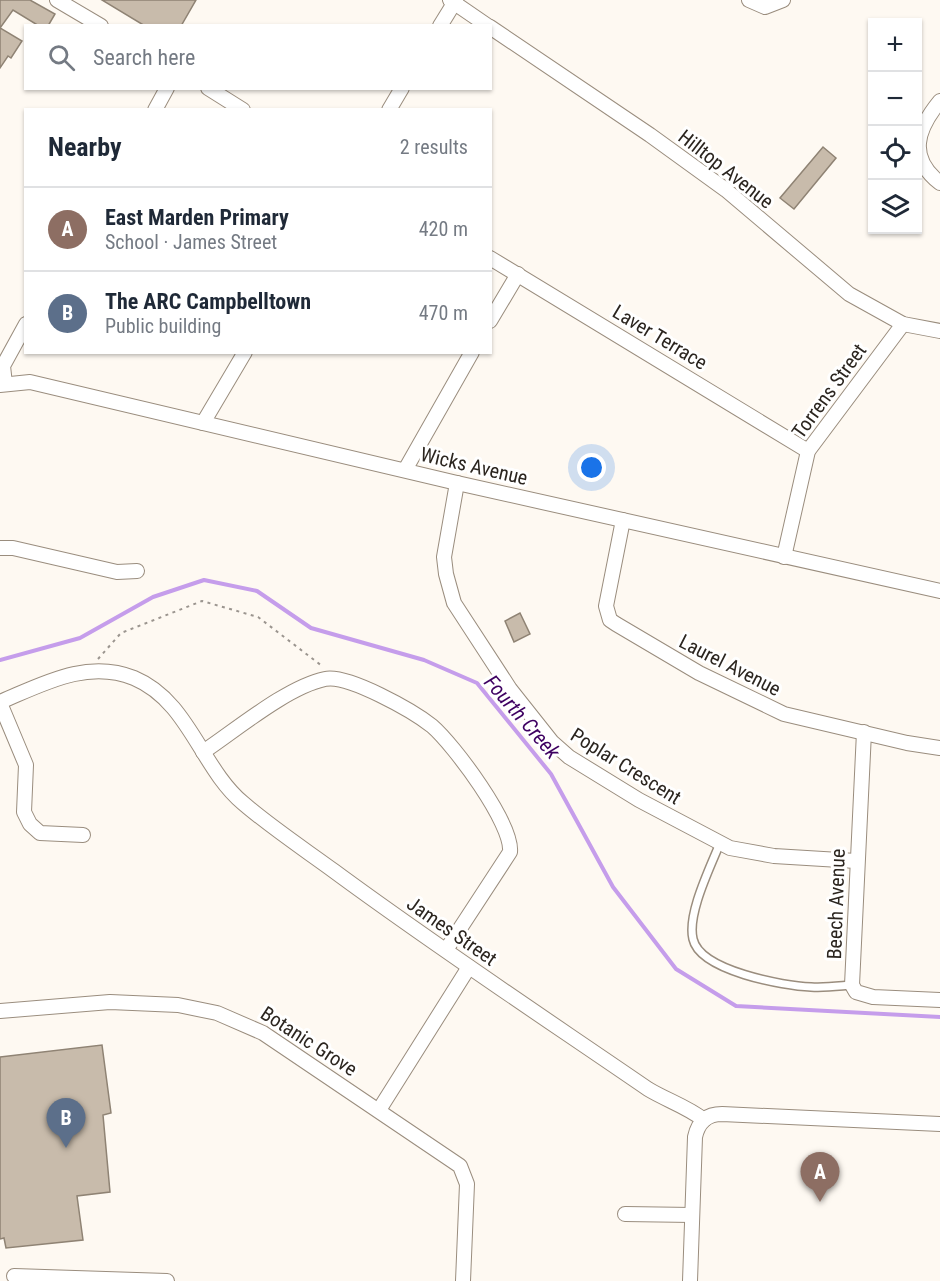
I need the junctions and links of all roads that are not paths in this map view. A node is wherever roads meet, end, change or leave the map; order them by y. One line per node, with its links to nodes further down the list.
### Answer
1 (57, 0): 5 (street)
2 (749, 0): 3 (street)
3 (783, 0)
4 (453, 1): 6 (street); 7 (street, Hilltop Avenue)
5 (97, 24)
6 (441, 24)
7 (486, 24)
8 (492, 28): 20 (street, Hilltop Avenue)
9 (166, 90): 13 (street)
10 (211, 90): 14 (street)
11 (401, 90): 15 (street)
12 (940, 101): 16 (street)
13 (155, 108)
14 (240, 108)
15 (390, 108)
16 (940, 183)
17 (492, 259): 18 (street, Laver Terrace)
18 (518, 273): 19 (street); 27 (street, Laver Terrace)
19 (492, 318)
20 (903, 324): 22 (street, Hilltop Avenue); 27 (street, Torrens Street)
21 (24, 328): 25 (street)
22 (940, 331)
23 (244, 354): 26 (street)
24 (471, 354): 28 (street)
25 (2, 384): 26 (street, Wicks Avenue)
26 (203, 423): 28 (street, Wicks Avenue)
27 (808, 451): 32 (street, Torrens Street)
28 (405, 470): 29 (street, Wicks Avenue)
29 (457, 483): 30 (street, Wicks Avenue); 40 (street, Poplar Crescent)
30 (623, 520): 32 (street, Wicks Avenue); 36 (street, Laurel Avenue)
31 (0, 548): 33 (street)
32 (784, 557): 34 (street, Wicks Avenue)
33 (137, 571)
34 (940, 591)
35 (0, 702): 38 (street, James Street); 39 (street)
36 (864, 732): 37 (street, Laurel Avenue); 41 (street, Beech Avenue)
37 (940, 748)
38 (203, 752): 42 (street, James Street); 42 (street)
39 (83, 835)
40 (720, 843): 41 (street, Poplar Crescent); 44 (lane)
41 (856, 861): 44 (street, Beech Avenue)
42 (446, 950): 43 (street, James Street)
43 (468, 967): 47 (street); 48 (street, James Street)
44 (852, 985): 45 (street, Beech Avenue)
45 (940, 1000)
46 (0, 1011): 47 (street, Botanic Grove)
47 (379, 1110): 54 (street, Botanic Grove)
48 (704, 1120): 49 (street); 51 (street)
49 (940, 1124)
50 (625, 1214): 51 (street)
51 (692, 1215): 55 (street)
52 (14, 1276): 53 (street)
53 (167, 1281)
54 (463, 1281)
55 (690, 1281)

